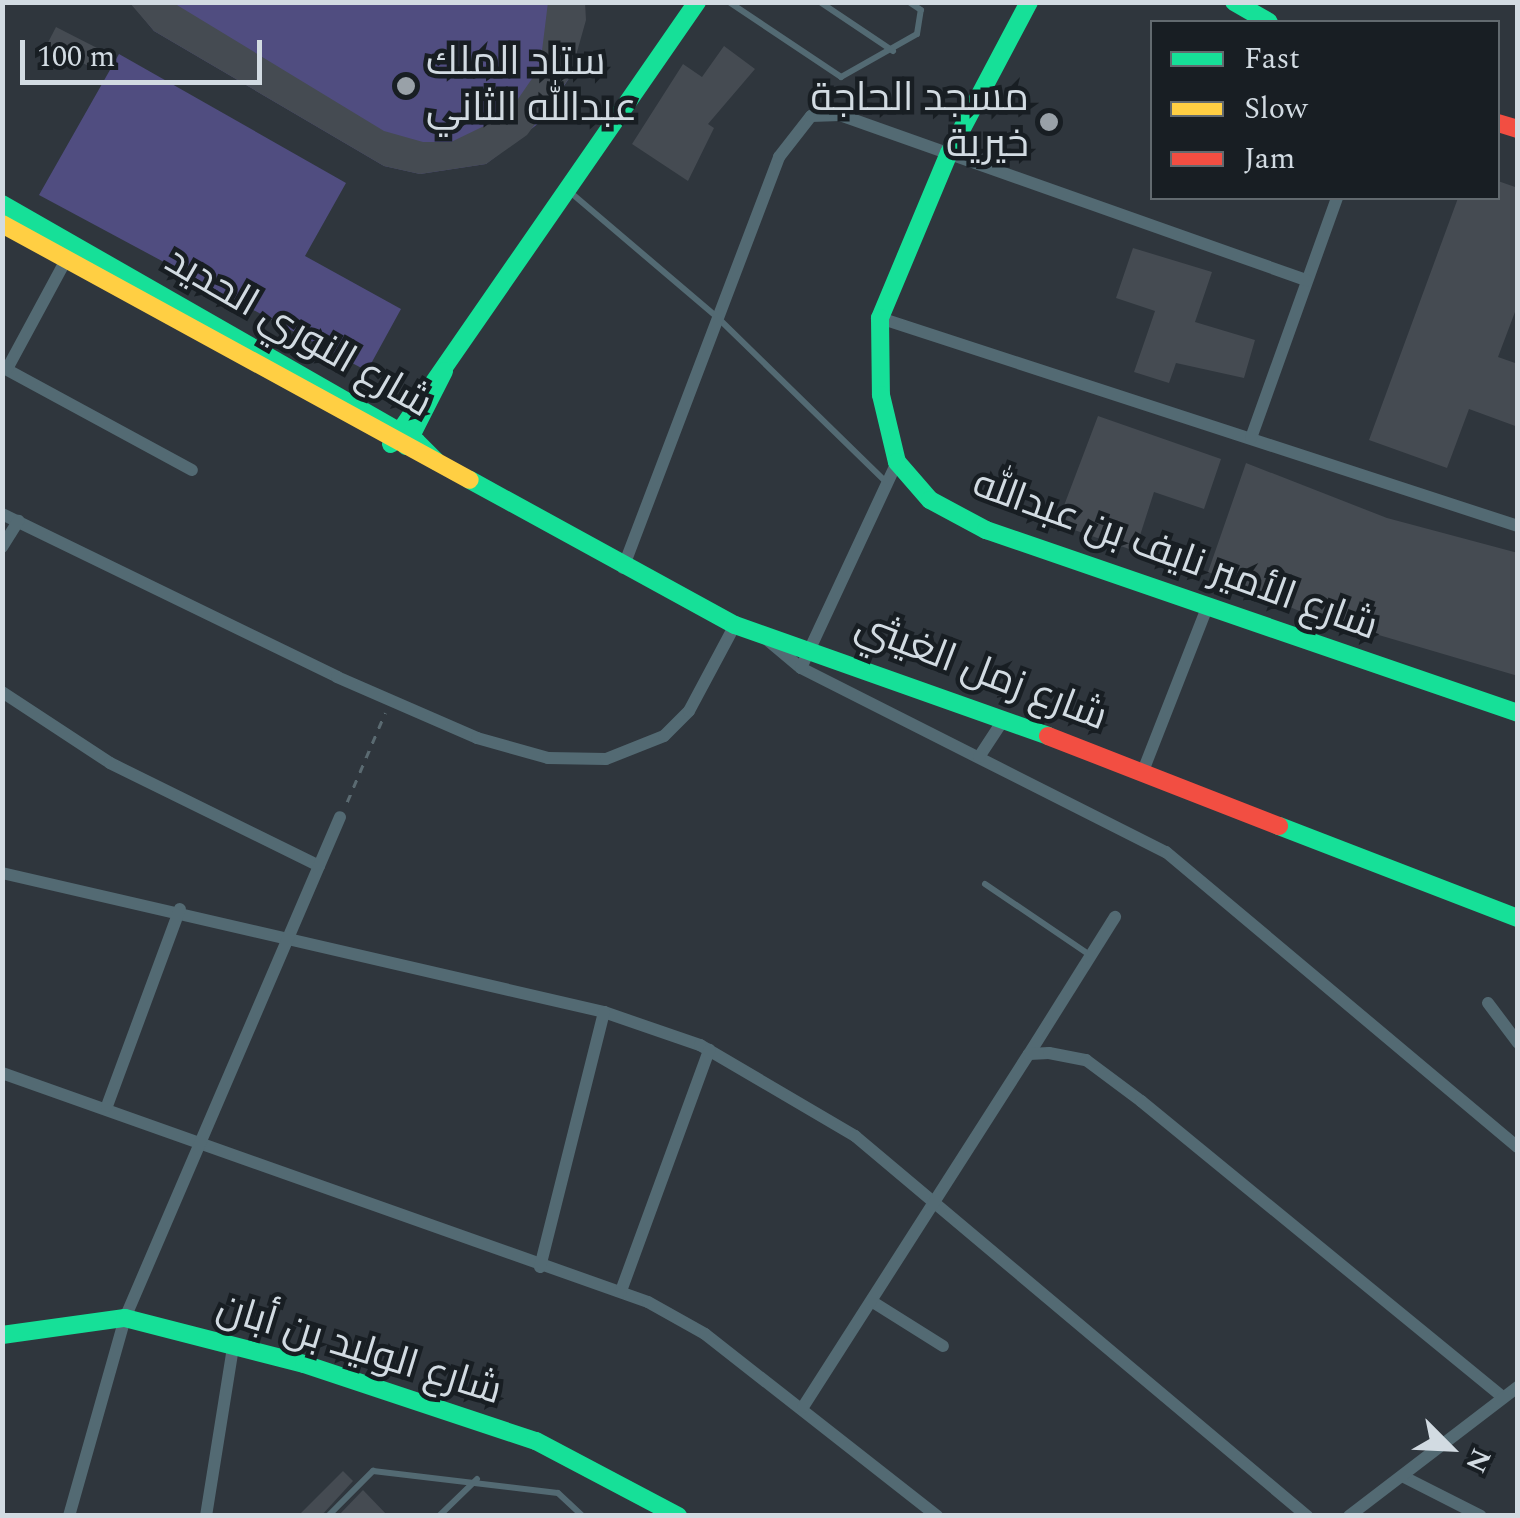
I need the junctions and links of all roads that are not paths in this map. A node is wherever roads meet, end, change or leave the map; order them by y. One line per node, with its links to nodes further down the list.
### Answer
1 (697, 2): 10 (street)
2 (729, 2): 8 (lane)
3 (820, 2): 8 (lane)
4 (909, 2): 8 (lane)
5 (1029, 2): 9 (street)
6 (1234, 2): 7 (street)
7 (1266, 20)
8 (893, 51)
9 (949, 153): 15 (street); 16 (street); 17 (street)
10 (570, 191): 17 (lane); 20 (street)
11 (1336, 200): 15 (street)
12 (2, 204): 20 (street, شارع النوري الحديد)
13 (2, 224): 14 (street, شارع النوري الحديد)
14 (68, 258): 18 (street); 20 (street, شارع النوري الحديد)
15 (1306, 280): 19 (street)
16 (880, 318): 19 (street); 22 (street)
17 (720, 319): 24 (lane); 29 (street)
18 (5, 368): 23 (street)
19 (1251, 438): 27 (street)
20 (401, 441): 21 (street, شارع النوري الحديد)
21 (436, 462): 29 (street, شارع زمل الغيثي)
22 (897, 462): 24 (street); 30 (street, شارع الأمير نايف بن عبدالله)
23 (192, 470)
24 (887, 483): 33 (street)
25 (2, 514): 26 (street)
26 (18, 521): 28 (street); 31 (street)
27 (1518, 526)
28 (2, 547)
29 (622, 570): 31 (street, شارع زمل الغيثي)
30 (1206, 610): 36 (street, شارع الأمير نايف بن عبدالله); 39 (street)
31 (735, 625): 32 (street, شارع زمل الغيثي)
32 (764, 637): 33 (street, شارع زمل الغيثي); 34 (street)
33 (814, 646): 34 (street); 37 (street, شارع زمل الغيثي)
34 (801, 668): 38 (street)
35 (2, 692): 41 (street)
36 (1518, 712)
37 (1004, 719): 38 (street); 39 (street, شارع زمل الغيثي)
38 (978, 757): 57 (street)
39 (1143, 771): 46 (street, شارع زمل الغيثي)
40 (340, 818): 41 (street)
41 (319, 866): 47 (street)
42 (2, 873): 44 (street)
43 (986, 884): 48 (lane)
44 (180, 909): 47 (street); 55 (street)
45 (1115, 916): 48 (street)
46 (1518, 918)
47 (288, 938): 50 (street); 56 (street)
48 (1090, 955): 53 (street)
49 (1488, 1004): 51 (street)
50 (604, 1012): 52 (street); 59 (street)
51 (1518, 1043)
52 (709, 1050): 58 (street); 60 (street)
53 (1030, 1054): 58 (street); 67 (street)
54 (2, 1073): 55 (street)
55 (107, 1106): 56 (street)
56 (198, 1146): 59 (street); 62 (street)
57 (1518, 1147)
58 (938, 1201): 61 (street); 78 (street)
59 (540, 1267): 60 (street)
60 (621, 1292): 68 (street)
61 (876, 1304): 64 (street); 68 (street)
62 (124, 1318): 63 (street, شارع الوليد بن أبان); 65 (street, شارع الوليد بن أبان); 71 (street)
63 (2, 1335)
64 (943, 1346)
65 (233, 1347): 72 (street); 76 (street, شارع الوليد بن أبان)
66 (1518, 1387): 67 (street)
67 (1503, 1397): 69 (street)
68 (803, 1407): 77 (street)
69 (1404, 1477): 79 (street); 80 (street)
70 (476, 1479): 73 (lane); 74 (lane); 75 (lane)
71 (69, 1516)
72 (206, 1516)
73 (328, 1516)
74 (439, 1516)
75 (584, 1516)
76 (678, 1516)
77 (937, 1516)
78 (1307, 1516)
79 (1349, 1516)
80 (1480, 1516)

